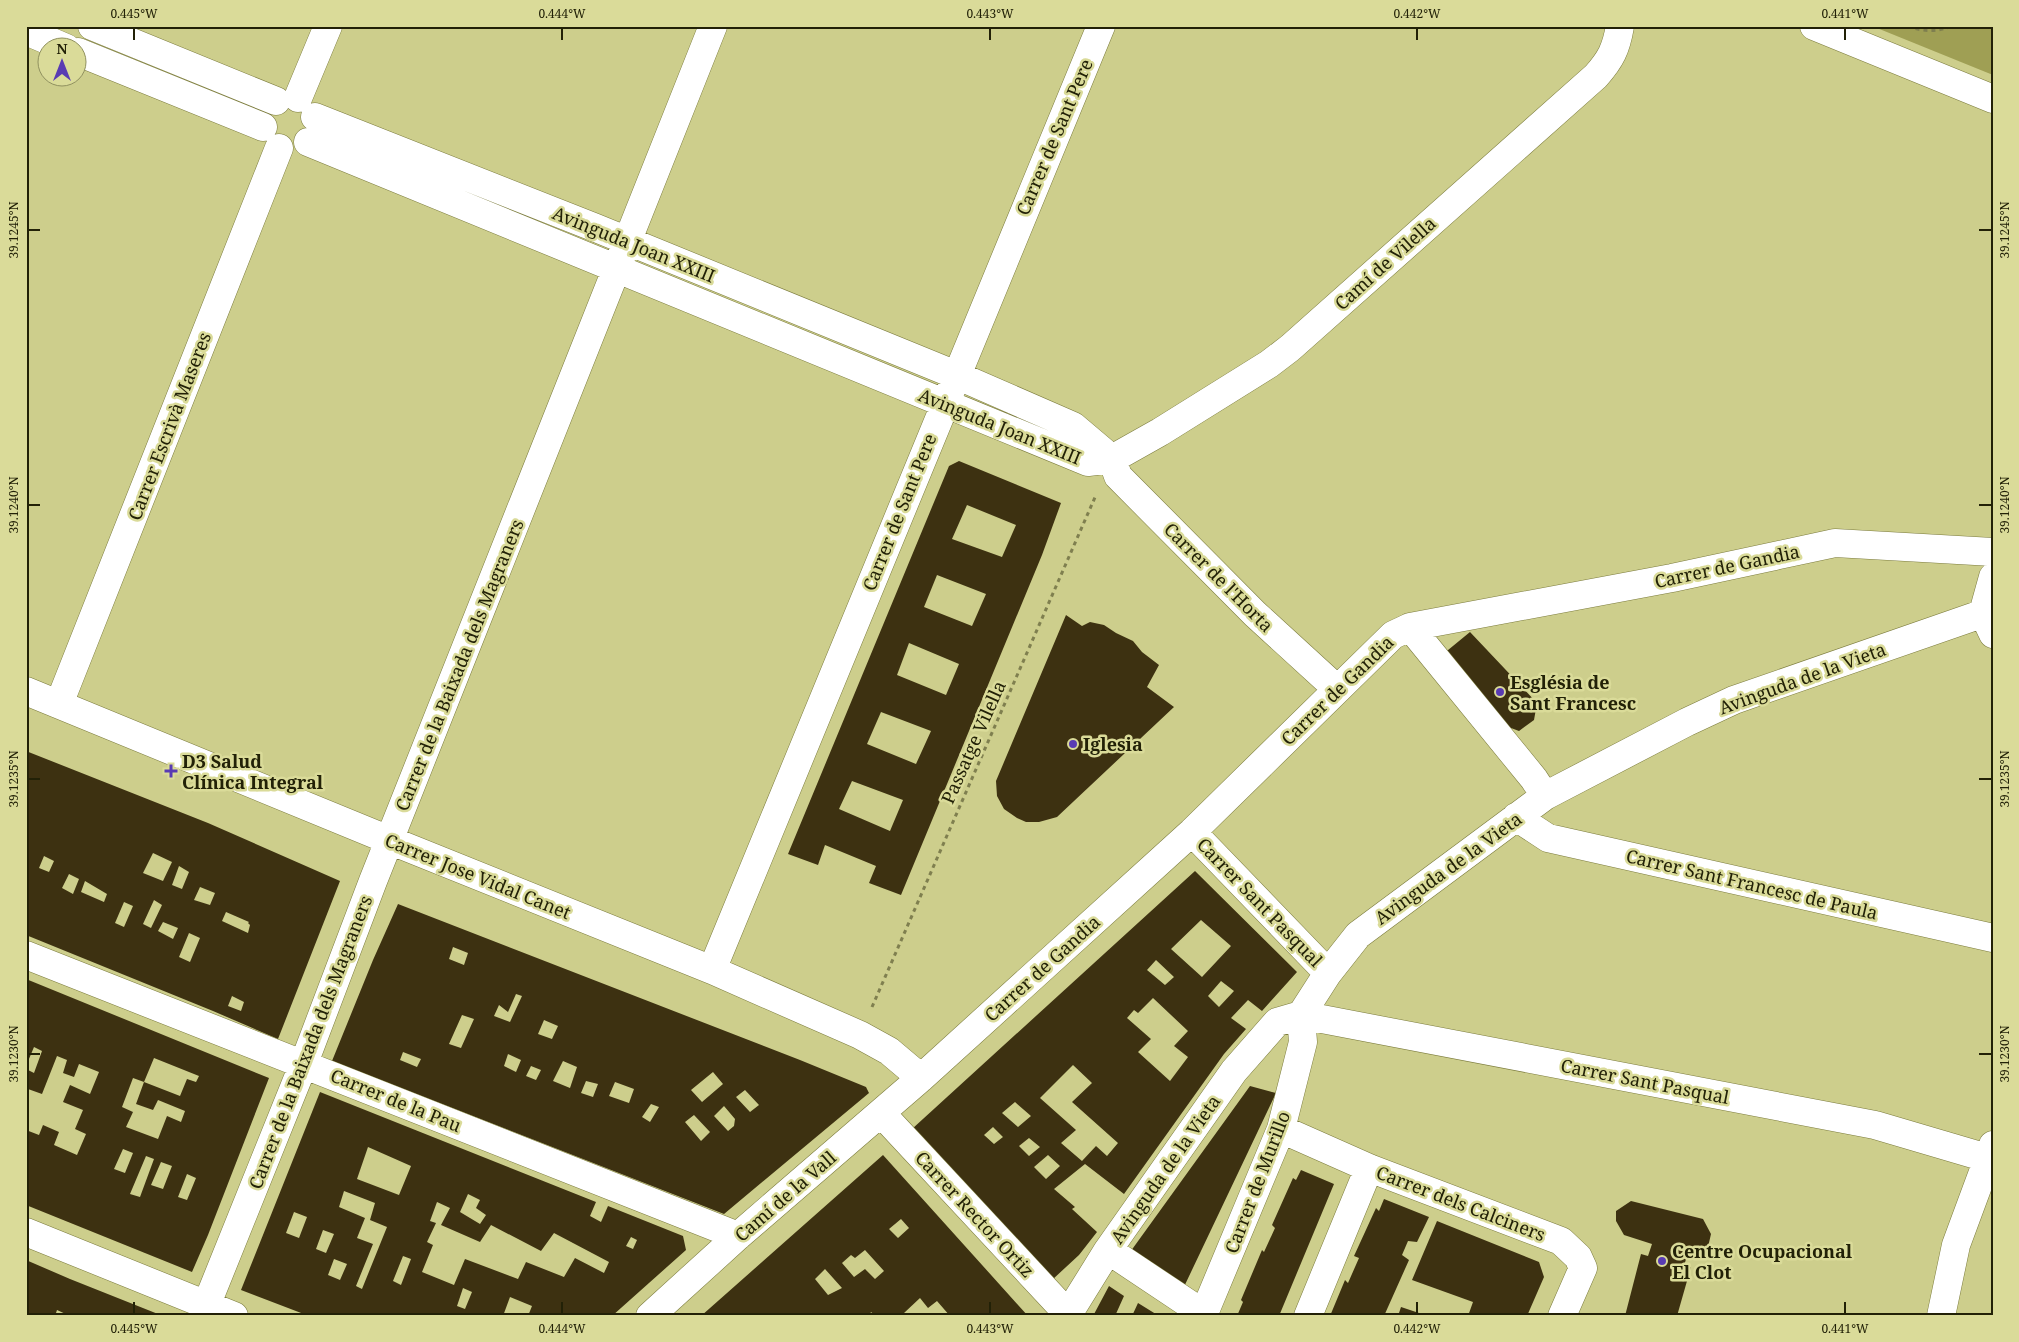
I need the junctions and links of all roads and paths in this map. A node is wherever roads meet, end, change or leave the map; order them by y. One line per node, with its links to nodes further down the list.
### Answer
1 (92, 26): 13 (street, Avinguda Joan XXIII)
2 (328, 26): 13 (street)
3 (712, 26): 15 (street, Carrer de la Baixada dels Magraners)
4 (1101, 26): 17 (street, Carrer de Sant Pere)
5 (1620, 26): 19 (street, Camí de Vilella)
6 (1814, 26): 12 (street)
7 (1908, 26): 8 (path)
8 (1952, 26)
9 (26, 31): 10 (street)
10 (42, 38)
11 (88, 56): 14 (street)
12 (1993, 99)
13 (299, 115): 14 (street); 14 (street, Carrer Escrivà Maseres); 15 (street, Avinguda Joan XXIII); 16 (street, Avinguda Joan XXIII)
14 (271, 137): 26 (street, Carrer Escrivà Maseres)
15 (627, 241): 16 (street, Carrer de la Baixada dels Magraners); 17 (street, Avinguda Joan XXIII)
16 (616, 269): 18 (street, Avinguda Joan XXIII); 30 (street, Carrer de la Baixada dels Magraners)
17 (956, 375): 18 (street, Carrer de Sant Pere); 19 (street, Avinguda Joan XXIII)
18 (944, 403): 19 (street, Avinguda Joan XXIII); 33 (street, Carrer de Sant Pere)
19 (1112, 459): 24 (street, Carrer de l'Horta); 36 (path, Passatge Vilella)
20 (1993, 552): 23 (street, Carrer de Gandia)
21 (1993, 578): 22 (street, Avinguda de la Vieta)
22 (1989, 619): 27 (street, Avinguda de la Vieta)
23 (1410, 627): 24 (street, Carrer de Gandia); 27 (street)
24 (1337, 689): 29 (street, Carrer de Gandia)
25 (26, 691): 26 (street, Carrer Jose Vidal Canet)
26 (60, 704): 30 (street, Carrer Jose Vidal Canet)
27 (1545, 796): 28 (street, Avinguda de la Vieta)
28 (1516, 817): 31 (street, Carrer Sant Francesc de Paula); 34 (street, Avinguda de la Vieta)
29 (1192, 832): 34 (street, Carrer Sant Pasqual); 38 (street, Carrer de Gandia)
30 (389, 840): 33 (street, Carrer Jose Vidal Canet); 37 (street, Carrer de la Baixada dels Magraners)
31 (1993, 938)
32 (26, 955): 37 (street, Carrer de la Pau)
33 (712, 970): 36 (street, Carrer Jose Vidal Canet)
34 (1328, 973): 35 (street, Avinguda de la Vieta)
35 (1301, 1015): 40 (street, Carrer de Murillo); 41 (street, Carrer Sant Pasqual); 45 (street, Avinguda de la Vieta)
36 (860, 1035): 38 (street, Carrer Jose Vidal Canet)
37 (304, 1063): 44 (street, Carrer de la Pau); 46 (street, Carrer de la Baixada dels Magraners)
38 (921, 1078): 39 (street, Camí de la Vall)
39 (881, 1113): 44 (street, Camí de la Vall); 47 (street, Carrer Rector Ortiz)
40 (1281, 1129): 42 (street, Carrer dels Calciners); 48 (street, Carrer de Murillo)
41 (1990, 1151): 53 (street)
42 (1369, 1168): 51 (street); 52 (street, Carrer dels Calciners)
43 (26, 1232): 46 (street)
44 (738, 1236): 50 (street, Camí de la Vall)
45 (1108, 1250): 47 (street, Avinguda de la Vieta); 48 (street)
46 (205, 1310): 49 (street)
47 (1068, 1315)
48 (1203, 1315)
49 (234, 1316)
50 (650, 1316)
51 (1308, 1316)
52 (1562, 1316)
53 (1941, 1316)

